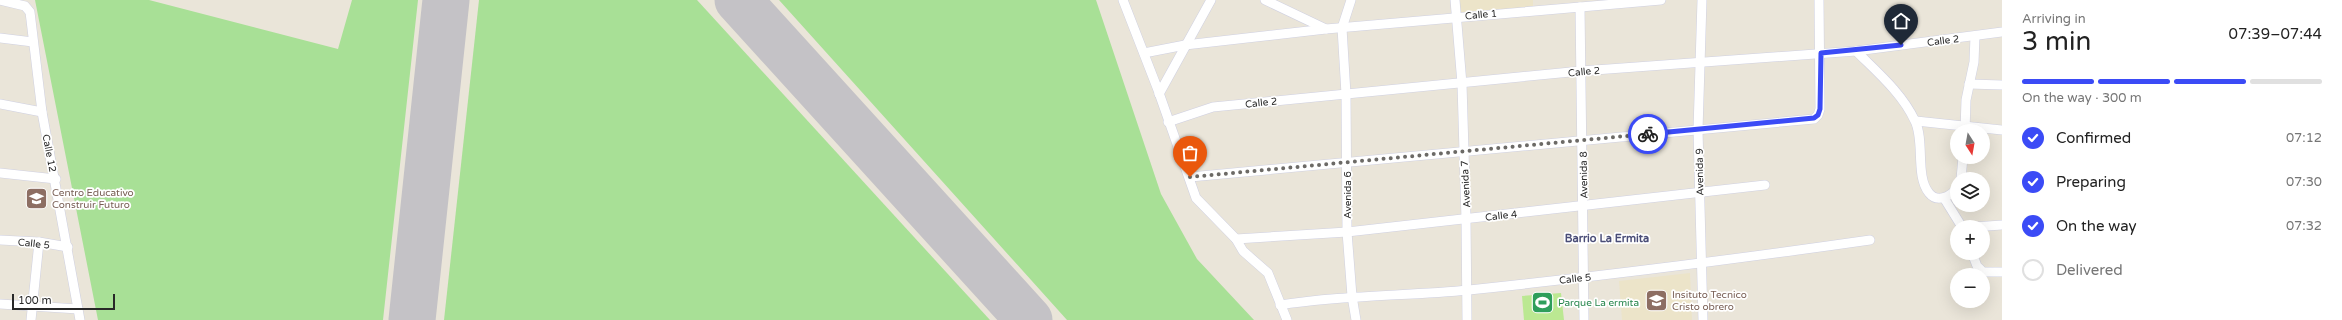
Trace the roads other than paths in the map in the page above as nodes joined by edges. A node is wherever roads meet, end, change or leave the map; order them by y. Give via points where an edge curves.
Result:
1 (0, 0) edge
2 (1123, 0) edge
3 (1211, 0) edge
4 (1265, 0) edge
5 (1351, 0) edge
6 (1455, 0) edge
7 (1539, 0) edge
8 (1649, 0) edge
9 (1662, 0) edge
10 (1702, 0) edge
11 (1819, 0) edge
12 (1580, 6) junction
13 (1540, 10) junction
14 (1456, 16) junction
15 (1304, 19) junction
16 (1342, 28) junction
17 (1326, 29) junction
18 (1301, 32) junction
19 (2002, 32) edge
20 (1975, 36) junction
21 (0, 38) edge
22 (33, 42) junction
23 (1185, 45) junction
24 (1856, 50) junction
25 (1144, 53) junction
26 (1821, 53) junction
27 (1701, 63) junction
28 (1581, 71) junction
29 (1462, 84) junction
30 (1969, 84) junction
31 (2002, 85) edge
32 (1159, 94) junction
33 (1346, 94) junction
34 (0, 104) edge
35 (42, 112) junction
36 (1916, 121) junction
37 (1168, 122) junction
38 (1965, 124) edge
39 (1950, 126) edge
40 (1990, 129) edge
41 (1698, 130) junction
42 (2002, 130) edge
43 (1582, 139) junction
44 (1463, 151) junction
45 (1346, 161) junction
46 (0, 173) edge
47 (1190, 177) junction
48 (56, 179) junction
49 (1765, 186) dead end
50 (1698, 193) junction
51 (1950, 195) edge
52 (1944, 198) junction
53 (1584, 206) junction
54 (1466, 219) junction
55 (1958, 220) edge
56 (2002, 225) edge
57 (1990, 226) edge
58 (1347, 232) junction
59 (1236, 239) junction
60 (0, 240) edge
61 (1870, 240) dead end
62 (39, 242) junction
63 (68, 247) junction
64 (1975, 260) edge
65 (1702, 264) junction
66 (2002, 272) edge
67 (1585, 277) junction
68 (1467, 290) junction
69 (1352, 296) junction
70 (0, 304) edge
71 (1280, 305) junction
72 (33, 306) junction
73 (78, 309) junction
74 (32, 320) edge
75 (80, 320) edge
76 (1287, 320) edge
77 (1356, 320) edge
78 (1467, 320) edge
79 (1584, 320) edge
80 (1703, 320) edge

1 - 22 street, Calle 12 via 28,9
2 - 25 street
3 - 23 street
4 - 15 street
5 - 16 street, Avenida 6
6 - 14 street, Avenida 7
7 - 13 street
8 - 9 street, Calle 1
8 - 12 street, Calle 1
10 - 27 street, Avenida 9
11 - 26 street
12 - 13 street, Calle 1
12 - 28 street, Avenida 8
13 - 14 street, Calle 1
14 - 16 street, Calle 1
14 - 29 street, Avenida 7
15 - 17 street
15 - 18 street
16 - 17 street, Calle 1
16 - 33 street, Avenida 6
17 - 18 street, Calle 1
18 - 23 street, Calle 1
19 - 20 street, Calle 2
20 - 24 street, Calle 2
20 - 30 street via 1974,62
21 - 22 street
22 - 35 street, Calle 12
23 - 25 street, Calle 1
23 - 32 street
24 - 26 street, Calle 2
24 - 36 street via 1895,90
25 - 32 street
26 - 27 street, Calle 2
26 - 41 street via 1818,115 1814,118
27 - 28 street, Calle 2
27 - 41 street, Avenida 9
28 - 29 street, Calle 2
28 - 43 street, Avenida 8
29 - 33 street, Calle 2
29 - 44 street, Avenida 7
30 - 31 street
30 - 38 street
32 - 37 street
33 - 37 street, Calle 2 via 1213,107
33 - 45 street, Avenida 6
34 - 35 street
35 - 48 street, Calle 12
36 - 39 street
36 - 52 street via 1924,185 1935,198
37 - 47 street
40 - 42 street
41 - 43 street
41 - 50 street, Avenida 9
43 - 44 street
43 - 53 street, Avenida 8
44 - 45 street
44 - 54 street, Avenida 7
45 - 47 street
45 - 58 street, Avenida 6
46 - 48 street
47 - 59 street via 1196,198
48 - 63 street, Calle 12
49 - 50 street, Calle 4
50 - 53 street, Calle 4
50 - 65 street, Avenida 9
51 - 52 street
52 - 55 street
53 - 54 street, Calle 4
53 - 67 street, Avenida 8
54 - 58 street, Calle 4
54 - 68 street, Avenida 7
56 - 57 street
58 - 59 street, Calle 4
58 - 69 street, Avenida 6
59 - 71 street via 1243,251 1268,273
60 - 62 street, Calle 5
61 - 65 street, Calle 5
62 - 63 street, Calle 5
62 - 72 street
63 - 73 street, Calle 12
64 - 66 street via 1983,272
65 - 67 street, Calle 5
65 - 80 street, Avenida 9
67 - 68 street, Calle 5
67 - 79 street, Avenida 8
68 - 69 street, Calle 5
68 - 78 street, Avenida 7
69 - 71 street, Calle 5
69 - 77 street, Avenida 6
70 - 72 street
71 - 76 street
72 - 73 street
72 - 74 street
73 - 75 street, Calle 12

